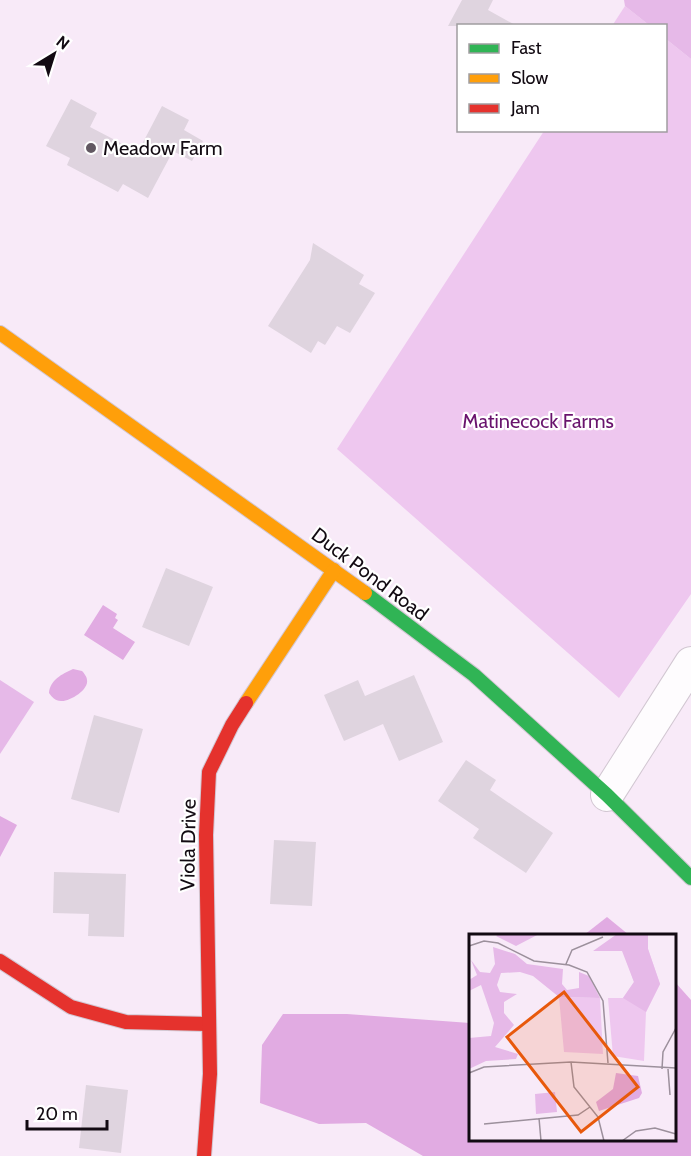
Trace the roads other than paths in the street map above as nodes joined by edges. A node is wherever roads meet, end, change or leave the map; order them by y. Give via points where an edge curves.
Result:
1 (0, 333) edge
2 (334, 570) junction
3 (691, 663) edge
4 (607, 795) junction
5 (691, 878) edge
6 (0, 961) edge
7 (208, 1024) junction
8 (204, 1156) edge

1 - 2 street, Duck Pond Road
2 - 4 street, Duck Pond Road via 474,675
2 - 7 street, Viola Drive via 232,725 209,772
3 - 4 street
4 - 5 street, Duck Pond Road
6 - 7 street via 71,1007 126,1022
7 - 8 street, Viola Drive via 210,1074

